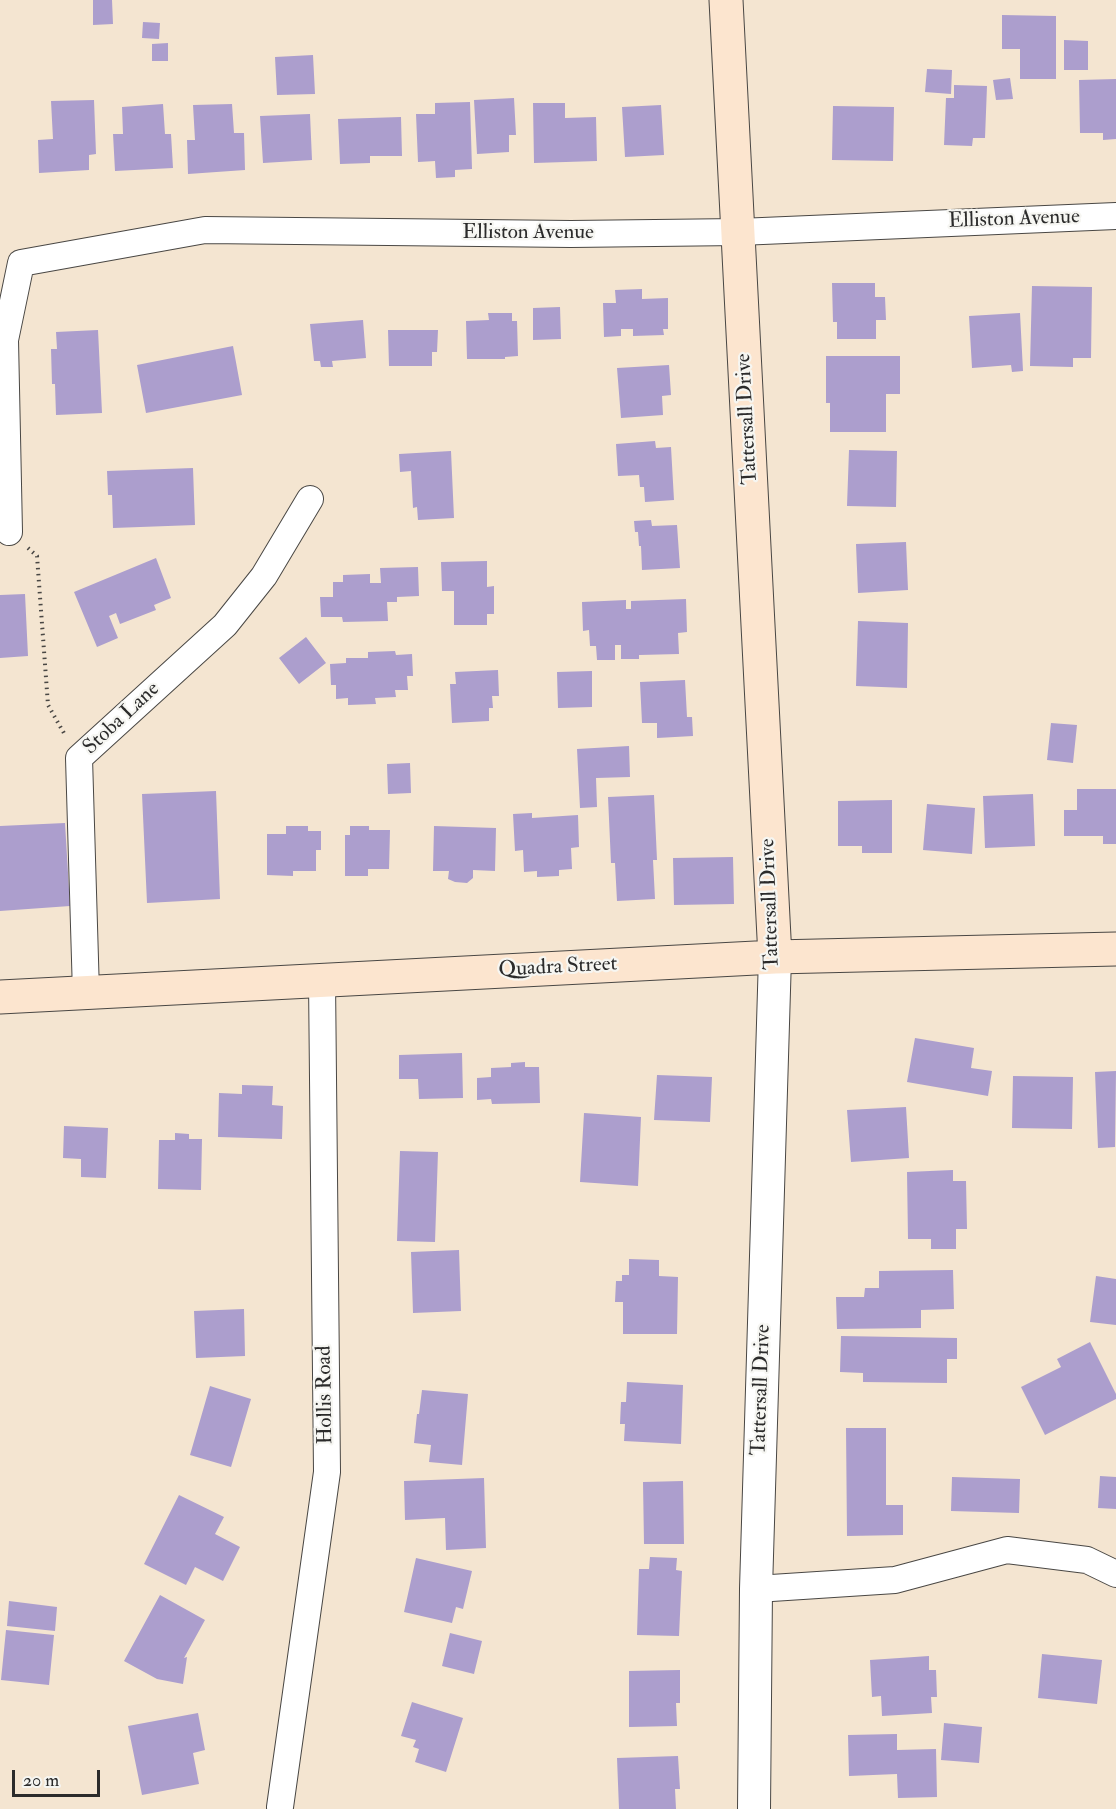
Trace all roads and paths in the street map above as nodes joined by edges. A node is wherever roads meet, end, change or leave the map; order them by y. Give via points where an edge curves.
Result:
1 (726, 0) edge
2 (1116, 216) edge
3 (739, 231) junction
4 (310, 499) dead end
5 (9, 532) joint
6 (79, 758) junction
7 (1116, 949) edge
8 (775, 957) junction
9 (322, 980) junction
10 (86, 993) junction
11 (0, 997) edge
12 (1116, 1574) edge
13 (756, 1589) junction
14 (280, 1807) dead end
15 (754, 1809) edge

1 - 3 main road, Tattersall Drive
2 - 3 street, Elliston Avenue
3 - 5 street, Elliston Avenue via 571,234 205,230 21,263 5,340
3 - 8 main road, Tattersall Drive
4 - 6 street, Stoba Lane via 264,576 225,625
5 - 6 path via 38,556 48,705
6 - 10 street, Stoba Lane
7 - 8 main road, Quadra Street
8 - 9 main road, Quadra Street
8 - 13 street, Tattersall Drive
9 - 10 main road, Quadra Street
9 - 14 street, Hollis Road via 327,1472
10 - 11 main road, Quadra Street
12 - 13 street via 1087,1560 1006,1550 895,1580
13 - 15 street, Tattersall Drive

